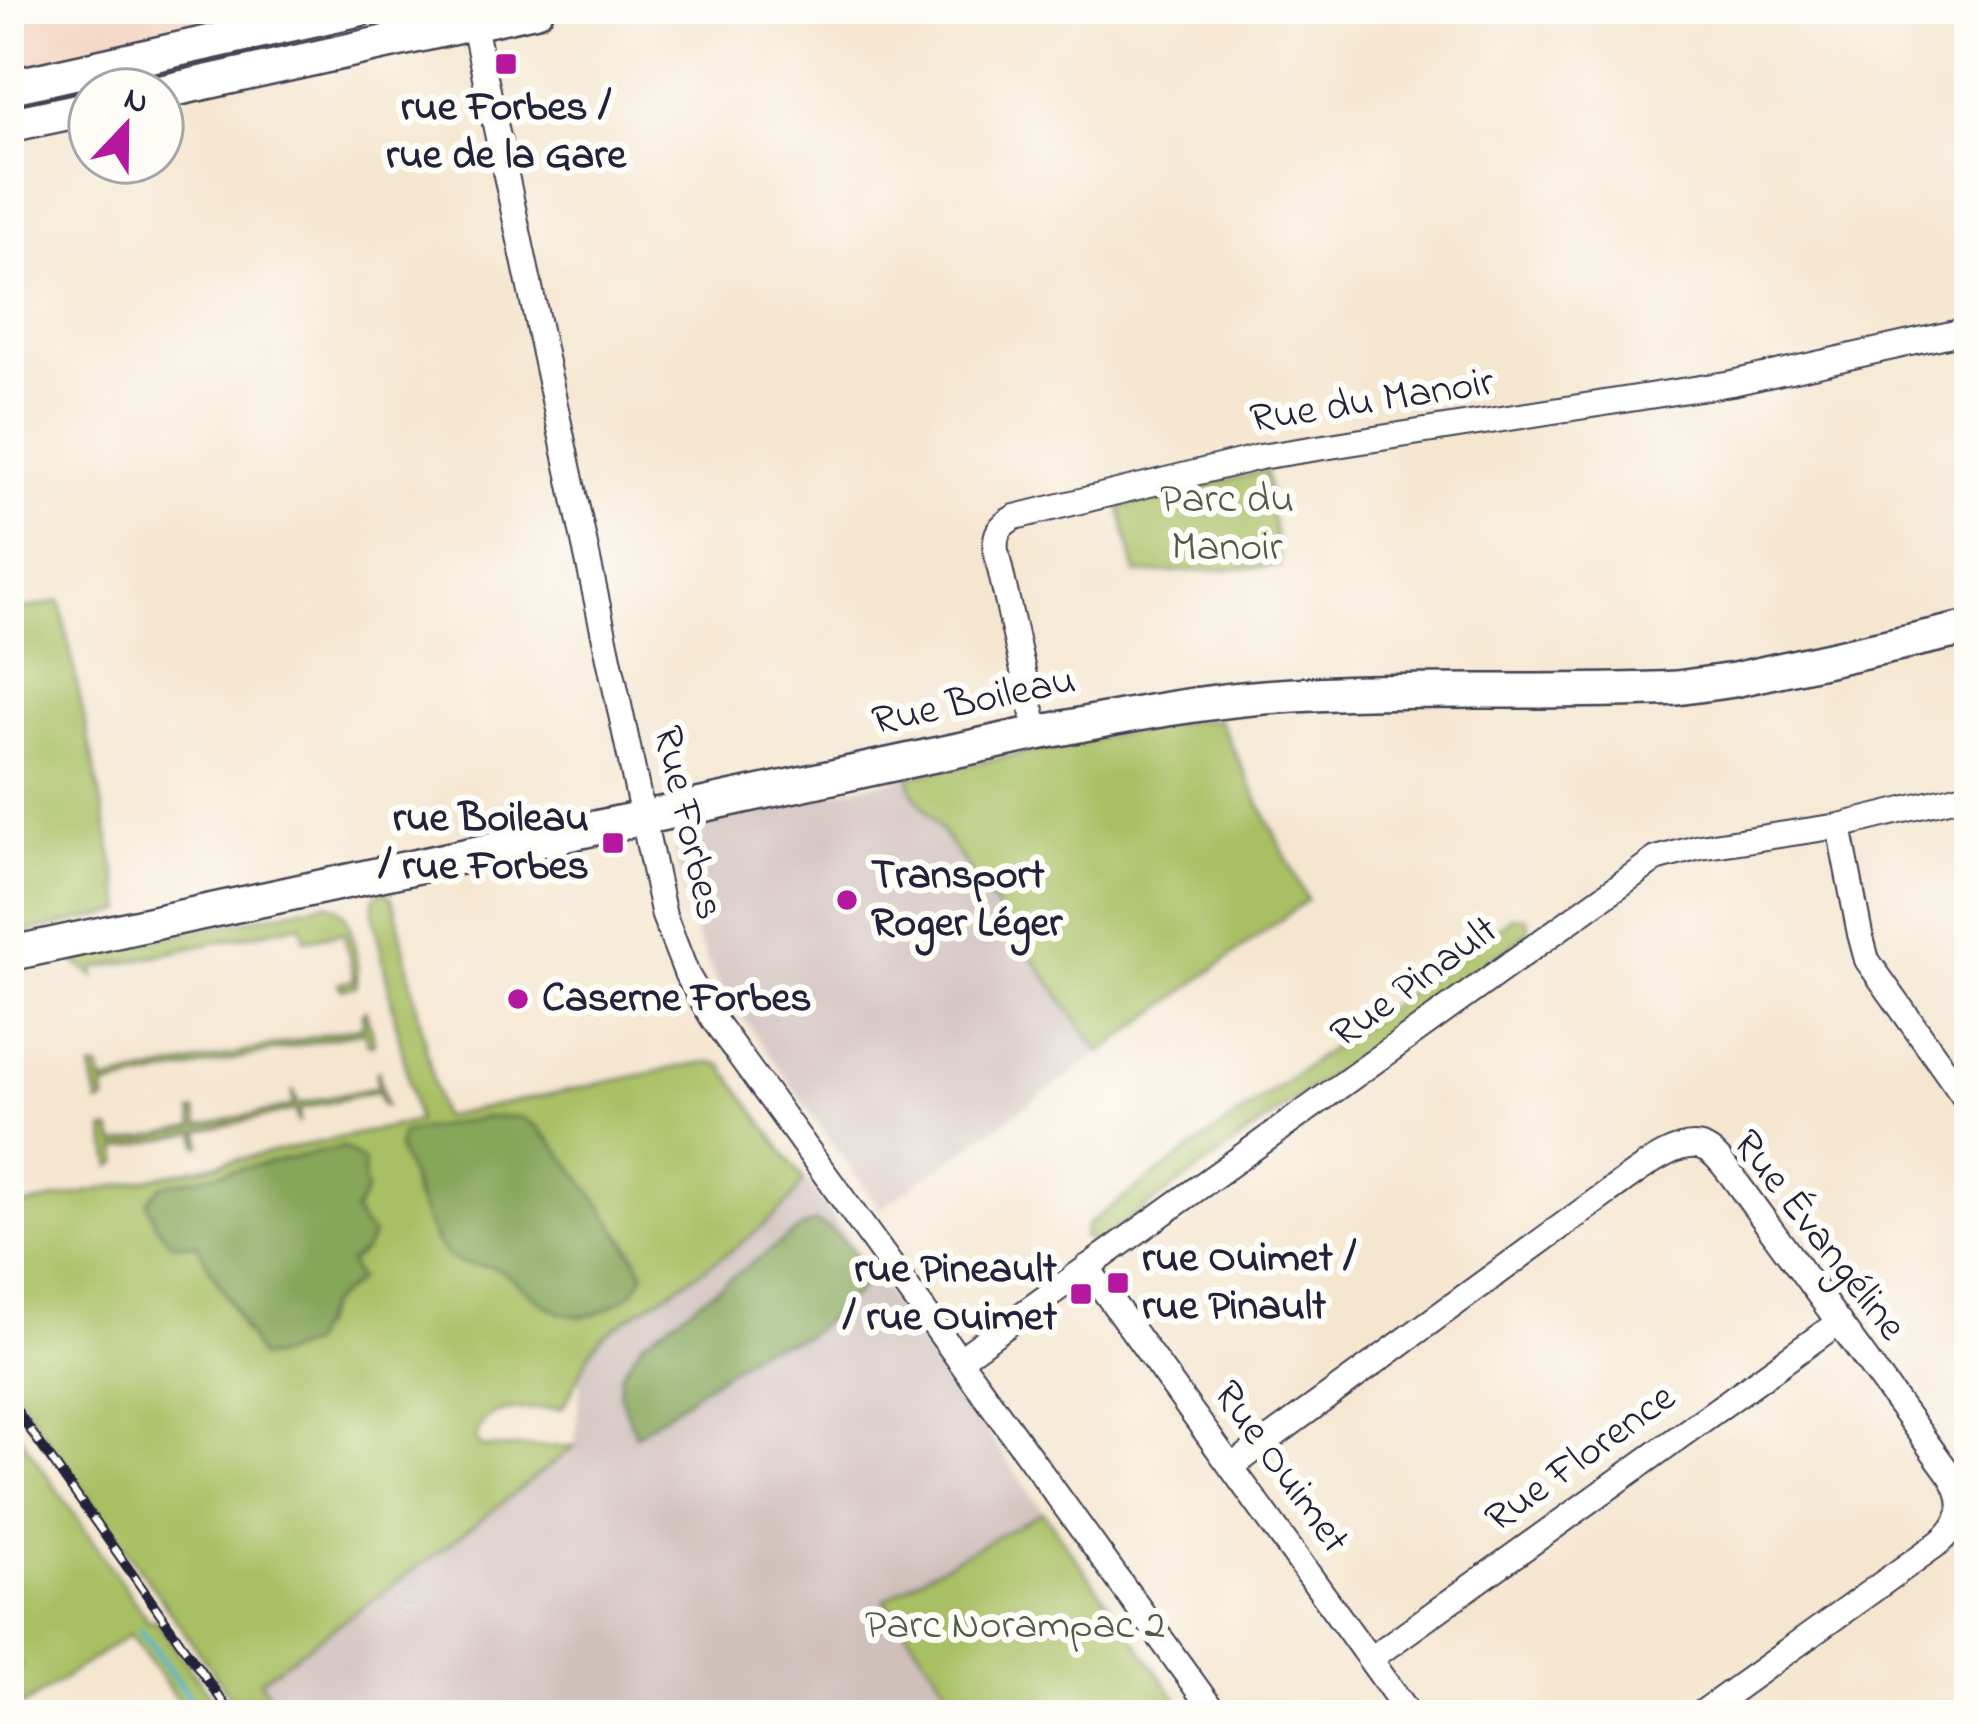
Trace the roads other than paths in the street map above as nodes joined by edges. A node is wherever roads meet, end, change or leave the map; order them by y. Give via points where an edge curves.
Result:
1 (360, 9) edge
2 (537, 9) edge
3 (472, 16) edge
4 (186, 86) edge
5 (9, 87) edge
6 (66, 113) edge
7 (9, 125) edge
8 (1969, 330) edge
9 (1969, 628) edge
10 (1037, 733) junction
11 (1969, 794) edge
12 (644, 818) junction
13 (1839, 826) junction
14 (9, 955) edge
15 (1969, 1104) edge
16 (1087, 1267) junction
17 (1839, 1322) junction
18 (960, 1359) junction
19 (1231, 1467) junction
20 (1370, 1659) junction
21 (1216, 1715) edge
22 (1410, 1715) edge
23 (1699, 1715) edge

1 - 5 street
2 - 3 street
3 - 4 street
3 - 12 street, Rue Forbes
6 - 7 street
8 - 10 street, Rue du Manoir via 1690,390 1261,457 1015,517 996,534 996,551
9 - 10 street, Rue Boileau via 1677,688 1268,696
10 - 12 street, Rue Boileau
11 - 13 street, Rue Pinault
12 - 14 street, Rue Boileau
12 - 18 street, Rue Forbes via 664,916 695,990
13 - 15 street via 1867,960
13 - 16 street, Rue Pinault via 1655,859
16 - 18 street, Rue Pinault
16 - 19 street, Rue Ouimet
17 - 19 street, Rue Évangéline via 1724,1164 1689,1144 1607,1193
17 - 20 street, Rue Florence
17 - 23 street, Rue Évangéline via 1951,1476 1962,1511 1940,1542
18 - 21 street, Rue Forbes
19 - 20 street, Rue Ouimet
20 - 22 street, Rue Ouimet

